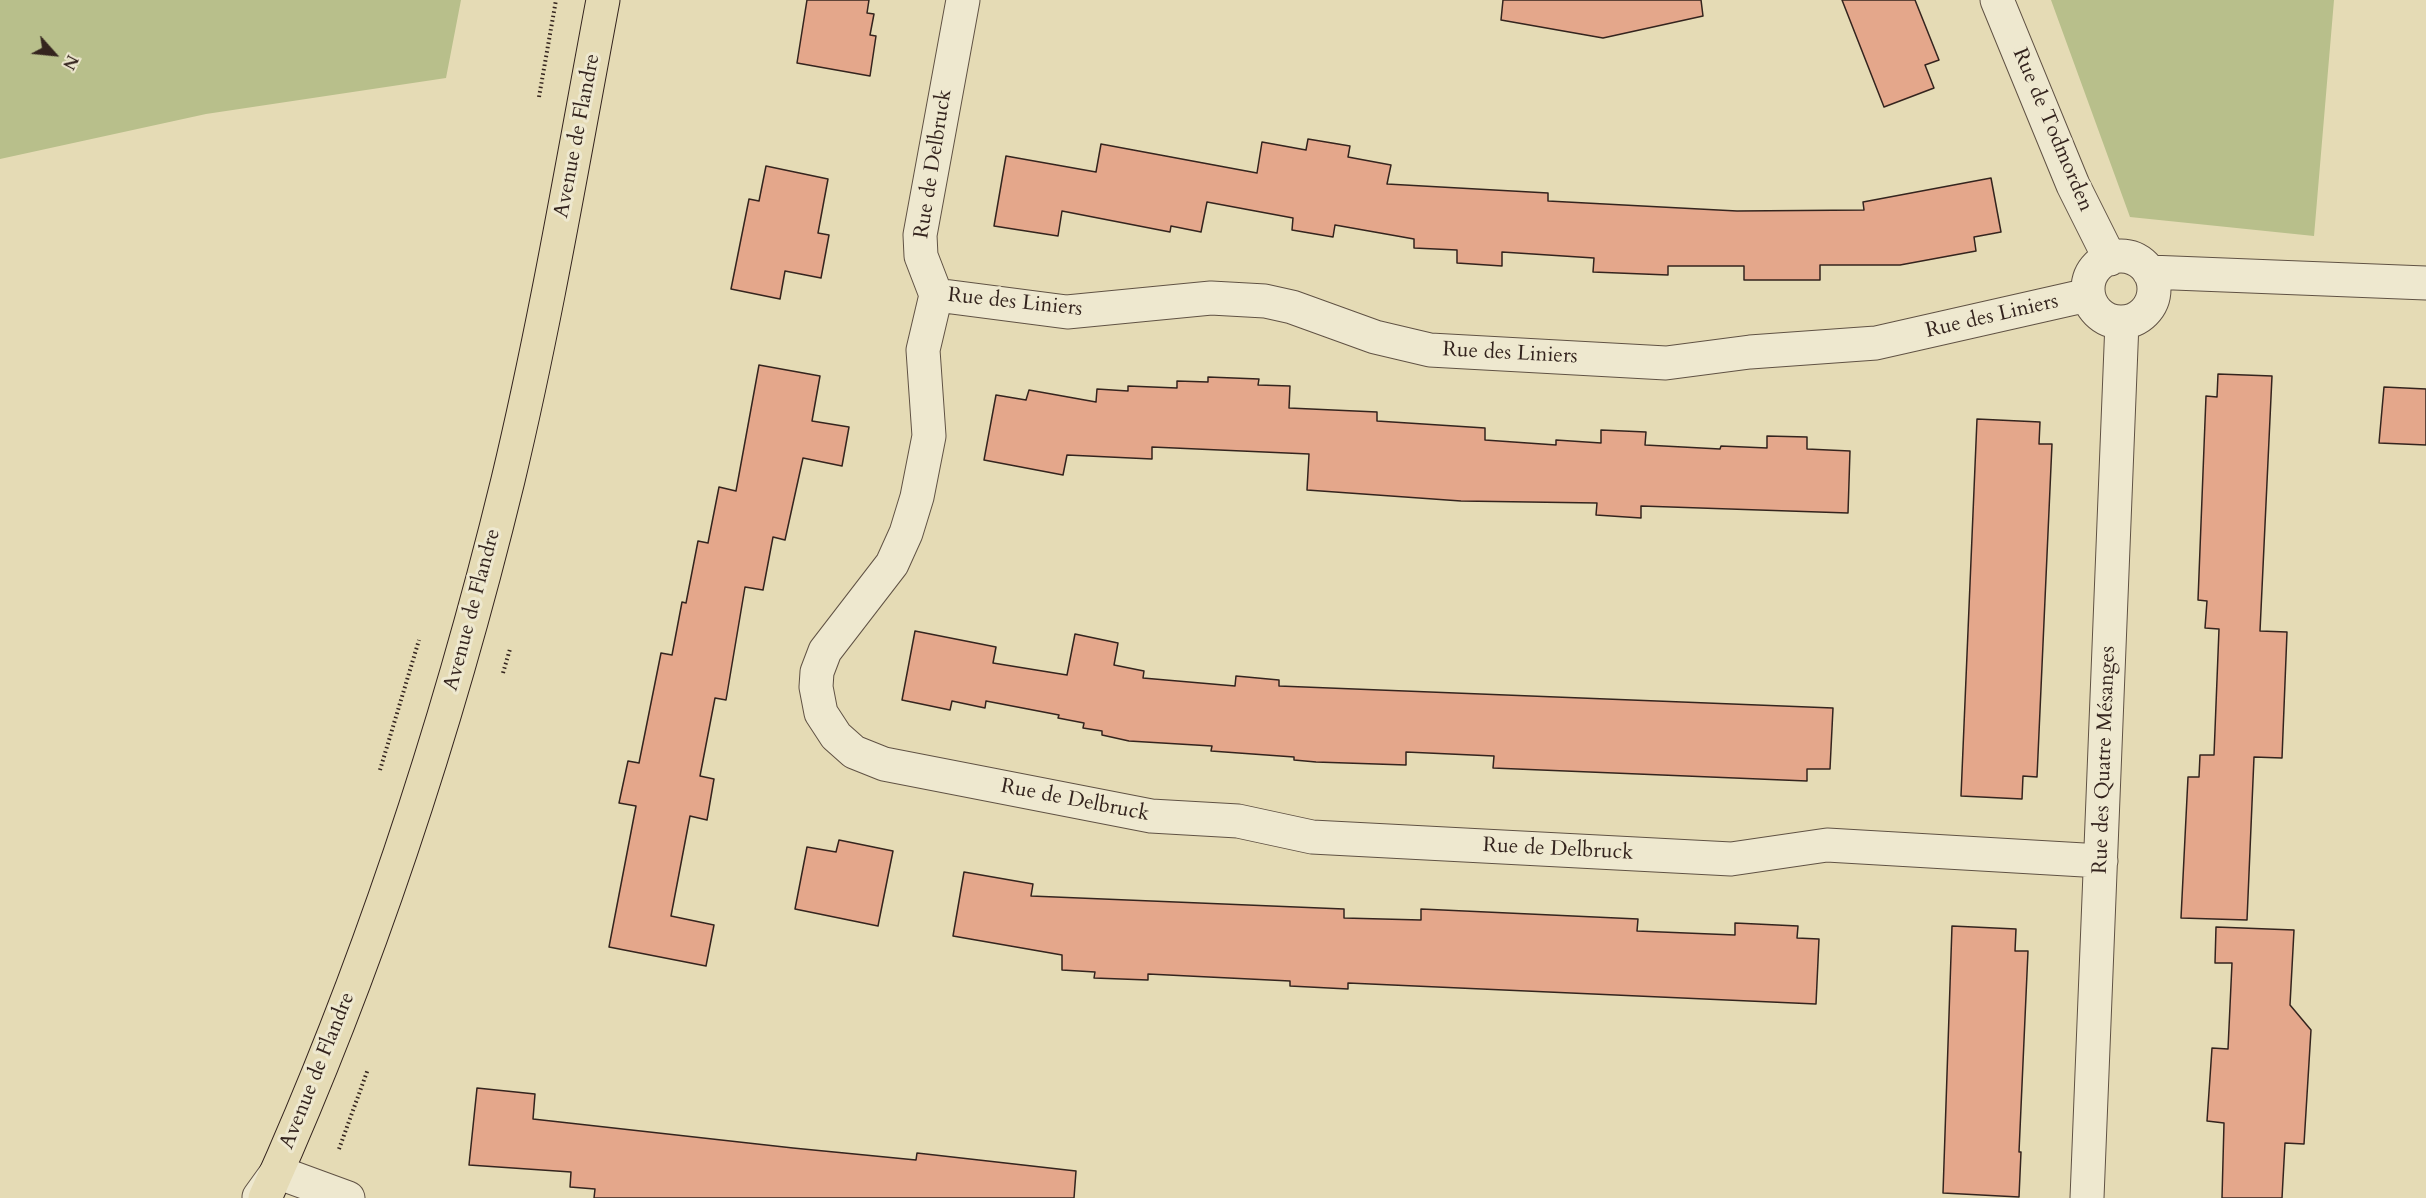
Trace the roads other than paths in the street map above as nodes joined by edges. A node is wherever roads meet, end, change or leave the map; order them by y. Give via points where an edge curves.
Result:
1 (603, 0) edge
2 (963, 0) edge
3 (1997, 0) edge
4 (2110, 259) junction
5 (2149, 272) junction
6 (2426, 283) edge
7 (936, 295) junction
8 (2088, 295) junction
9 (2122, 322) junction
10 (2101, 861) junction
11 (267, 1190) edge
12 (348, 1198) edge
13 (2087, 1198) edge

1 - 11 main road, Avenue de Flandre via 541,330 474,612 395,868 330,1046
2 - 7 street, Rue de Delbruck via 920,235 921,256
3 - 4 street, Rue de Todmorden via 2073,185
4 - 5 street via 2131,258
4 - 8 street via 2092,273
5 - 6 street
5 - 9 street via 2154,288 2150,304 2139,318
7 - 8 street, Rue des Liniers via 1067,312 1211,298 1265,301 1375,337 1430,350 1666,363 1876,343
7 - 10 street, Rue de Delbruck via 923,351 929,436 913,513 892,564 831,642 817,672 817,700 827,725 844,744 868,758 1151,816 1238,821 1312,837 1731,859 1827,845
8 - 9 street via 2100,316
9 - 10 street, Rue des Quatre Mésanges
10 - 13 street, Rue des Quatre Mésanges
11 - 12 street

